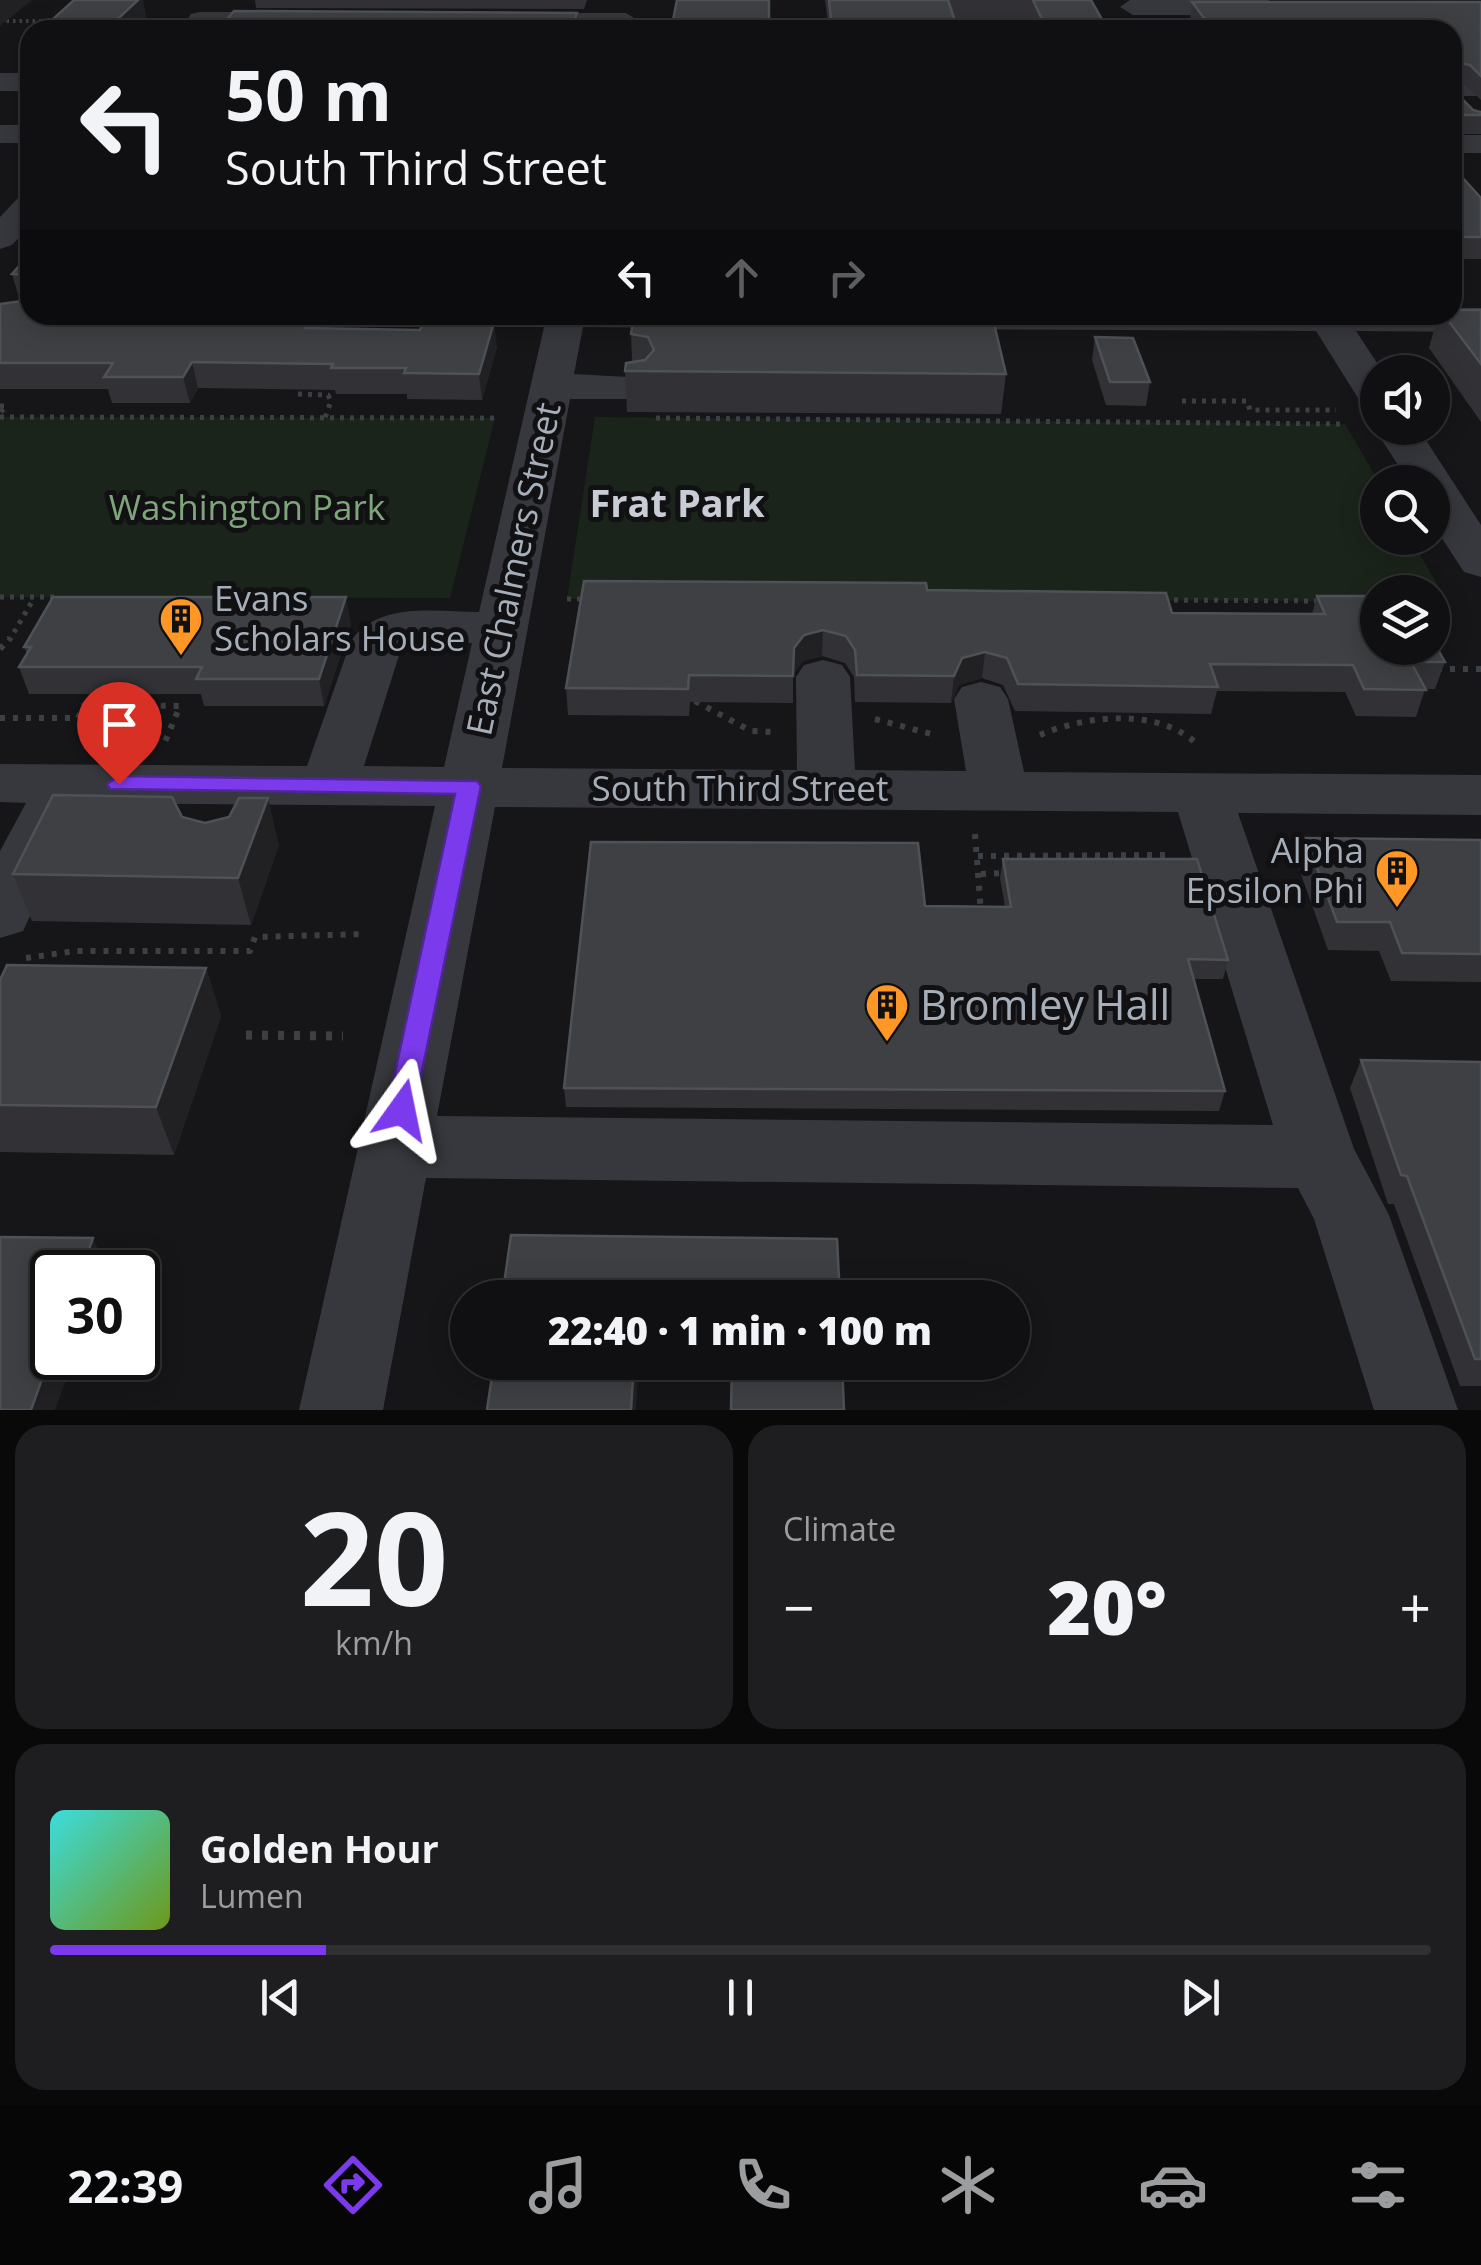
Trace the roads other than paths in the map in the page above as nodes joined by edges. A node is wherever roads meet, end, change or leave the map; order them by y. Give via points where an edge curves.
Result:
1 (1131, 3) edge
2 (1298, 7) edge
3 (194, 17) edge
4 (627, 17) edge
5 (326, 20) edge
6 (481, 20) edge
7 (1462, 101) edge
8 (1481, 121) edge
9 (564, 325) edge
10 (1332, 325) edge
11 (1360, 369) edge
12 (552, 386) junction
13 (634, 402) edge
14 (1450, 513) edge
15 (1481, 562) edge
16 (502, 627) junction
17 (841, 696) road end
18 (964, 719) road end
19 (1200, 769) junction
20 (0, 782) edge
21 (64, 783) junction
22 (242, 785) junction
23 (329, 785) junction
24 (468, 786) junction
25 (826, 789) junction
26 (1000, 790) junction
27 (1481, 795) edge
28 (220, 844) edge
29 (9, 937) edge
30 (394, 1146) junction
31 (1320, 1157) junction
32 (340, 1410) edge
33 (1416, 1410) edge

1 - 2 street
3 - 5 street
4 - 6 street
7 - 8 street
9 - 12 street, East Chalmers Street
10 - 11 street
12 - 13 street
12 - 16 street, East Chalmers Street
14 - 15 street
16 - 23 street via 399,628 377,641
16 - 24 street, East Chalmers Street
17 - 25 street
18 - 26 street
19 - 26 street, South Third Street
19 - 27 street, South Third Street
19 - 31 street
20 - 21 street, South Third Street
21 - 22 street, South Third Street
21 - 29 street
22 - 23 street, South Third Street
22 - 28 street
23 - 24 street, South Third Street
24 - 25 street, South Third Street
24 - 30 street, East Chalmers Street
25 - 26 street, South Third Street
30 - 31 street
30 - 32 street, East Chalmers Street
31 - 33 street via 1350,1214

